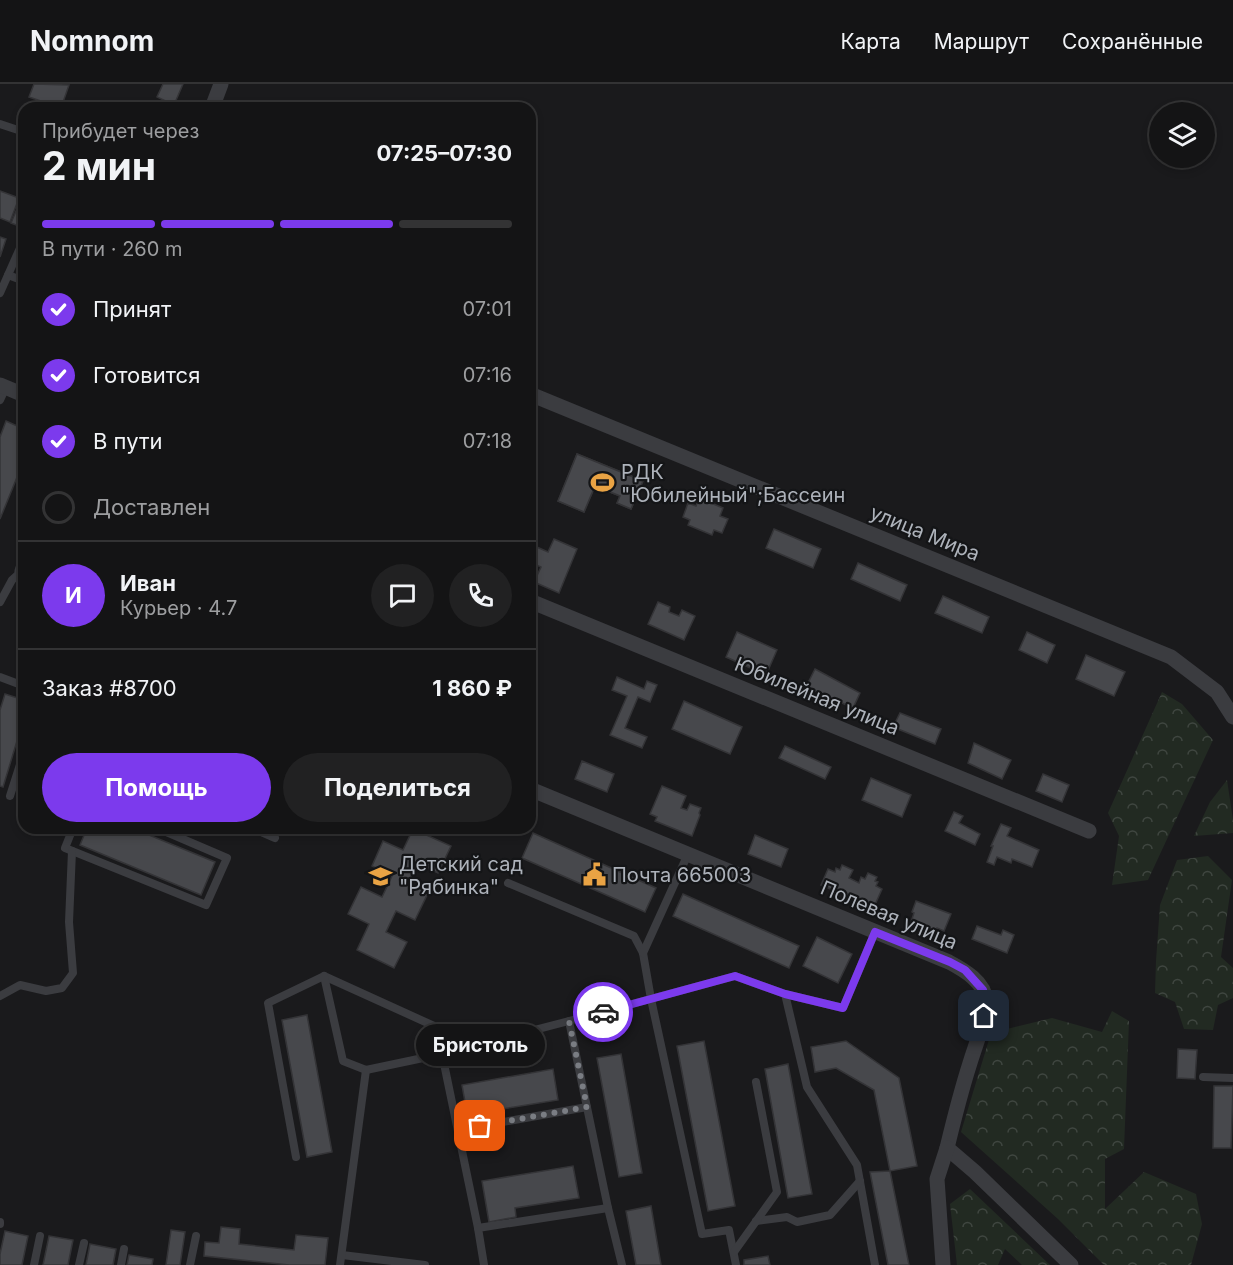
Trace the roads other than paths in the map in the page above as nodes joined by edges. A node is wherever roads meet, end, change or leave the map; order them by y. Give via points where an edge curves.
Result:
1 (221, 84) edge
2 (214, 102) edge
3 (0, 124) edge
4 (18, 130) edge
5 (18, 252) edge
6 (8, 275) junction
7 (18, 279) edge
8 (0, 293) edge
9 (2, 391) edge
10 (18, 394) edge
11 (536, 396) edge
12 (18, 575) edge
13 (0, 602) edge
14 (536, 603) edge
15 (0, 677) edge
16 (18, 684) edge
17 (1233, 717) edge
18 (18, 771) edge
19 (536, 791) edge
20 (10, 796) dead end
21 (1089, 831) dead end
22 (71, 834) edge
23 (171, 834) edge
24 (266, 834) edge
25 (275, 838) dead end
26 (72, 851) junction
27 (688, 854) junction
28 (508, 883) dead end
29 (875, 932) junction
30 (643, 954) junction
31 (324, 976) junction
32 (1, 994) edge
33 (785, 994) junction
34 (651, 999) junction
35 (569, 1021) junction
36 (476, 1045) junction
37 (442, 1054) junction
38 (366, 1070) junction
39 (1203, 1077) dead end
40 (1233, 1078) edge
41 (756, 1082) dead end
42 (587, 1107) junction
43 (458, 1130) junction
44 (947, 1148) junction
45 (296, 1157) dead end
46 (860, 1181) junction
47 (608, 1208) junction
48 (756, 1221) junction
49 (478, 1228) junction
50 (40, 1236) dead end
51 (196, 1236) dead end
52 (84, 1243) dead end
53 (124, 1249) dead end
54 (734, 1252) junction
55 (342, 1255) junction
56 (34, 1265) edge
57 (79, 1265) edge
58 (121, 1265) edge
59 (190, 1265) edge
60 (340, 1265) edge
61 (425, 1265) edge
62 (484, 1265) edge
63 (622, 1265) edge
64 (736, 1265) edge
65 (875, 1265) edge
66 (943, 1265) edge
67 (1071, 1265) edge

1 - 2 street
3 - 4 lane
5 - 6 lane
6 - 7 lane
6 - 8 lane
9 - 10 street
11 - 17 street, улица Мира via 1171,657 1217,692
12 - 13 lane
14 - 21 street, Юбилейная улица
15 - 16 lane
18 - 20 lane
19 - 27 street, Полевая улица
22 - 26 lane via 65,848
23 - 26 lane via 227,858 206,905
24 - 25 lane
26 - 32 lane via 69,922 73,973 62,987 46,991 20,985
27 - 29 street, Полевая улица
27 - 30 lane
28 - 30 lane via 634,936
29 - 33 lane via 843,1008
29 - 44 street, Полевая улица via 965,970 983,990 984,1016
30 - 34 lane
31 - 36 lane
31 - 38 lane via 343,1061
31 - 45 lane via 268,1003
33 - 34 lane via 735,976
33 - 46 lane via 807,1087 857,1165
34 - 35 lane
34 - 54 lane via 702,1234 729,1230
35 - 36 lane
35 - 42 lane
36 - 37 lane
37 - 38 lane
37 - 43 lane
38 - 55 lane
39 - 40 lane
41 - 48 lane via 777,1192
42 - 43 lane
42 - 47 lane
43 - 49 lane
44 - 66 street, Полевая улица via 937,1179
44 - 67 street
46 - 48 lane via 830,1215 797,1222 787,1217
46 - 65 lane
47 - 49 lane
47 - 63 lane
48 - 54 lane
49 - 62 lane
50 - 56 lane
51 - 59 lane
52 - 57 lane
53 - 58 lane
54 - 64 lane
55 - 60 lane
55 - 61 lane

